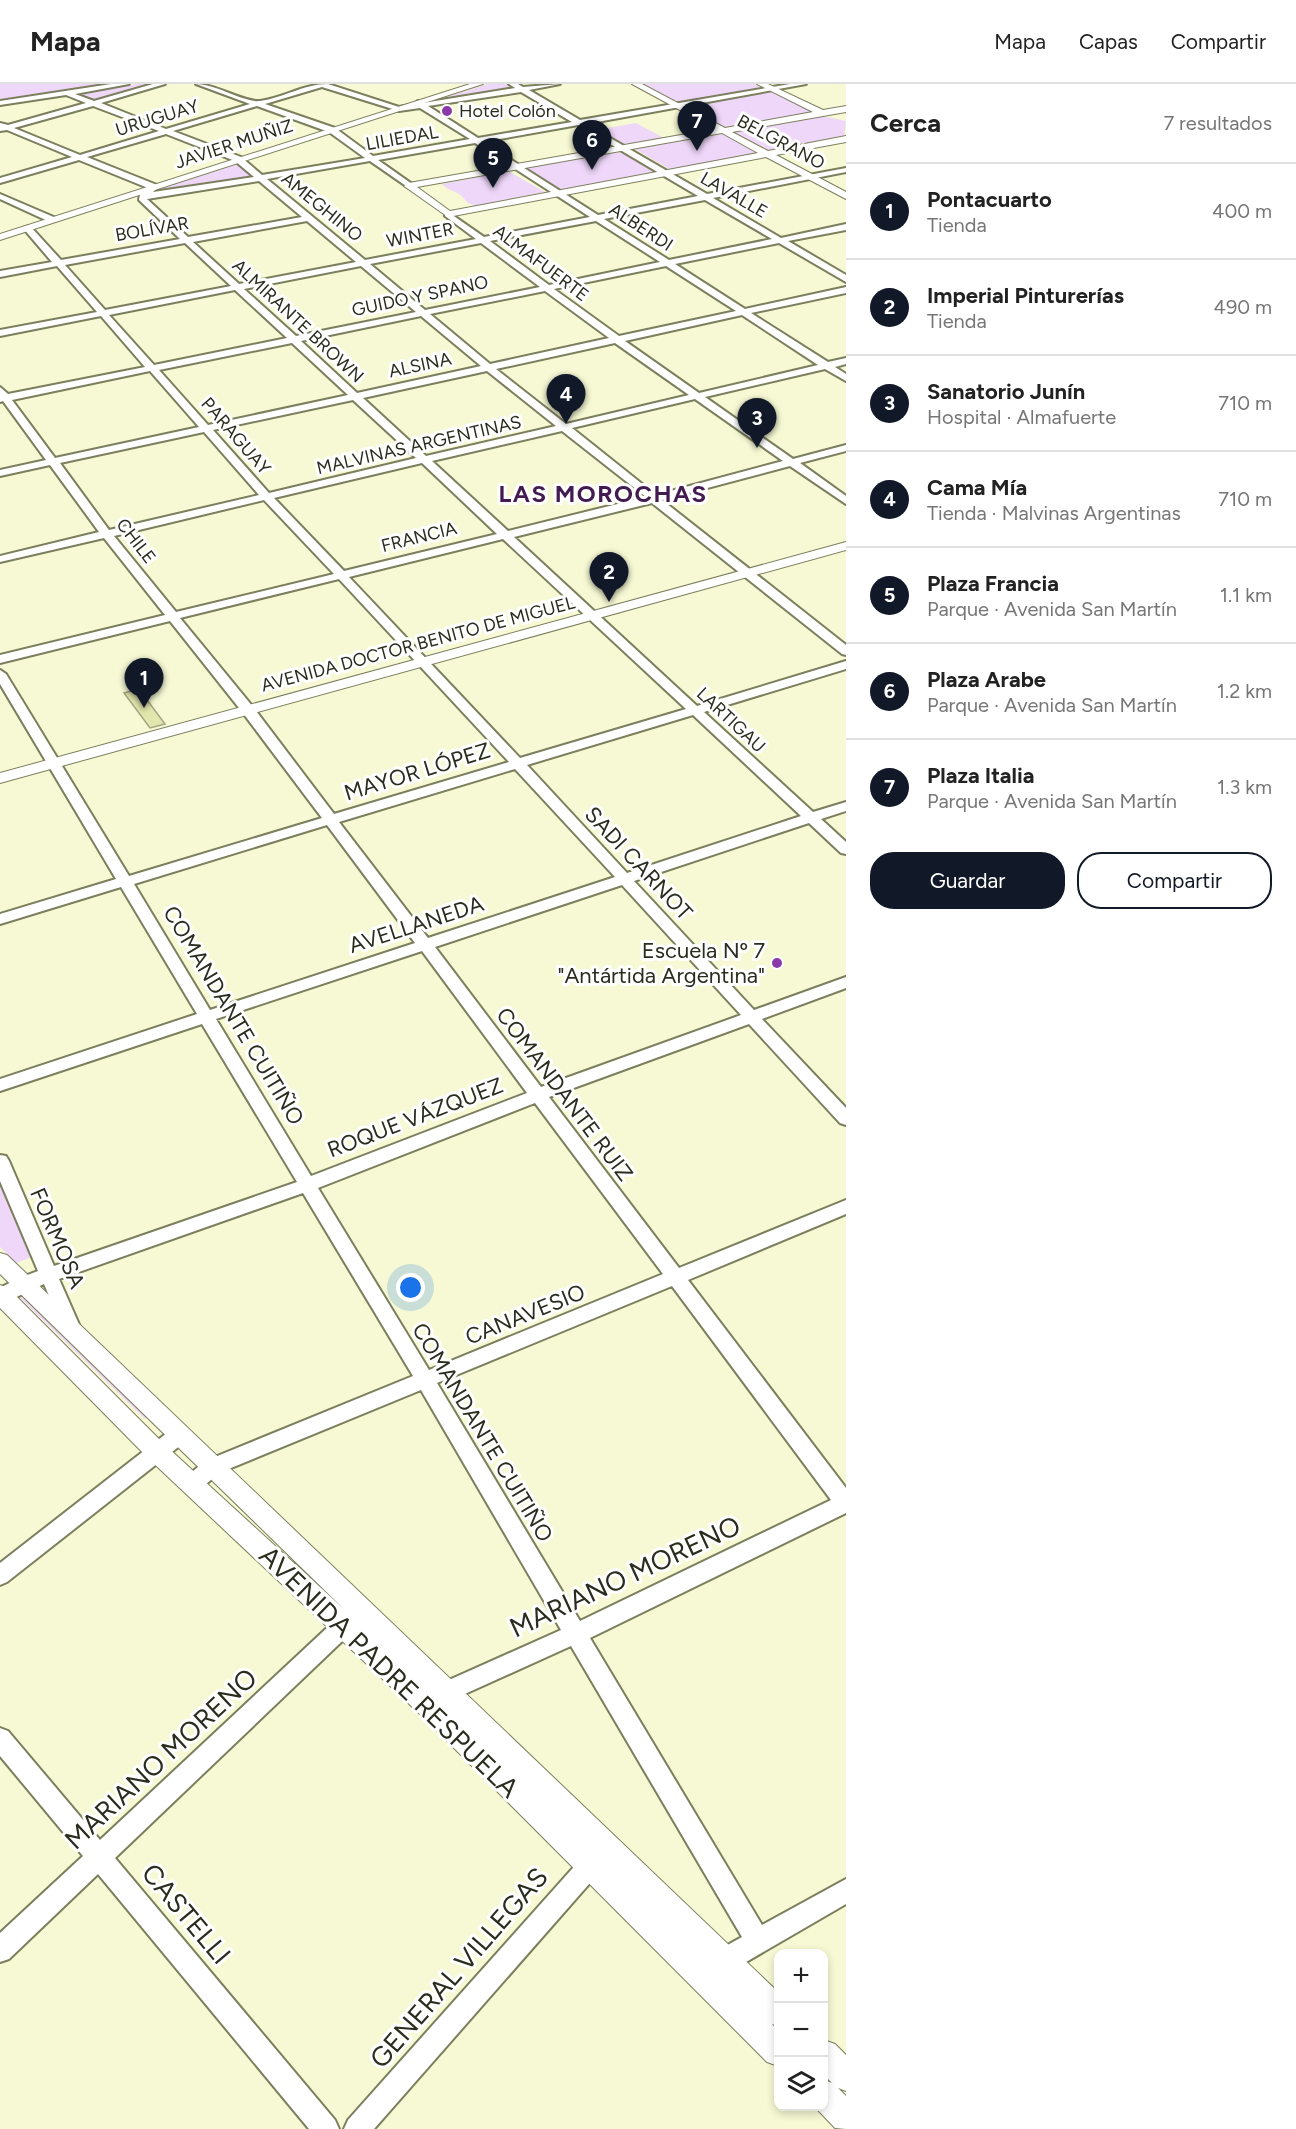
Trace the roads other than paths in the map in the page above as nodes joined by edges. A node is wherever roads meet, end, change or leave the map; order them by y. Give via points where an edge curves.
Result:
1 (125, 84) edge
2 (161, 84) edge
3 (200, 84) edge
4 (322, 84) edge
5 (479, 84) edge
6 (513, 84) edge
7 (556, 84) edge
8 (636, 84) edge
9 (761, 84) edge
10 (802, 84) edge
11 (772, 89) junction
12 (523, 90) junction
13 (67, 93) junction
14 (0, 103) edge
15 (93, 103) junction
16 (256, 104) junction
17 (421, 105) junction
18 (677, 105) junction
19 (399, 109) junction
20 (846, 109) edge
21 (821, 113) junction
22 (846, 118) edge
23 (578, 122) junction
24 (2, 128) edge
25 (332, 130) junction
26 (166, 131) junction
27 (724, 131) junction
28 (846, 139) edge
29 (475, 140) junction
30 (622, 149) junction
31 (769, 154) junction
32 (80, 157) junction
33 (238, 159) junction
34 (371, 159) junction
35 (517, 167) junction
36 (846, 170) edge
37 (665, 174) junction
38 (810, 177) junction
39 (261, 178) junction
40 (0, 181) edge
41 (409, 186) junction
42 (154, 187) junction
43 (558, 194) junction
44 (0, 196) edge
45 (143, 196) junction
46 (846, 196) edge
47 (705, 197) junction
48 (447, 214) junction
49 (309, 218) junction
50 (596, 218) junction
51 (53, 220) junction
52 (846, 226) edge
53 (27, 228) junction
54 (0, 237) edge
55 (187, 240) junction
56 (482, 240) junction
57 (778, 240) junction
58 (58, 263) junction
59 (364, 263) junction
60 (666, 263) junction
61 (0, 274) edge
62 (846, 279) edge
63 (237, 287) junction
64 (546, 287) junction
65 (846, 290) edge
66 (423, 312) junction
67 (743, 312) junction
68 (103, 313) junction
69 (0, 333) edge
70 (292, 339) junction
71 (616, 339) junction
72 (846, 361) edge
73 (826, 365) junction
74 (488, 367) junction
75 (153, 368) junction
76 (846, 378) edge
77 (2, 395) edge
78 (354, 396) junction
79 (696, 396) junction
80 (564, 427) junction
81 (207, 428) junction
82 (846, 448) edge
83 (53, 461) junction
84 (424, 461) junction
85 (791, 462) junction
86 (0, 473) edge
87 (268, 498) junction
88 (653, 499) junction
89 (846, 501) edge
90 (107, 535) junction
91 (504, 535) junction
92 (846, 546) edge
93 (0, 559) edge
94 (749, 573) junction
95 (342, 575) junction
96 (591, 616) junction
97 (173, 617) junction
98 (846, 651) edge
99 (0, 659) edge
100 (424, 662) junction
101 (846, 664) edge
102 (0, 674) edge
103 (248, 710) junction
104 (694, 710) junction
105 (518, 763) junction
106 (54, 764) junction
107 (0, 778) edge
108 (846, 806) edge
109 (811, 818) junction
110 (330, 819) junction
111 (846, 850) edge
112 (625, 879) junction
113 (126, 881) junction
114 (0, 919) edge
115 (425, 945) junction
116 (846, 982) edge
117 (207, 1017) junction
118 (752, 1017) junction
119 (0, 1085) edge
120 (538, 1095) junction
121 (846, 1119) edge
122 (0, 1161) edge
123 (307, 1185) junction
124 (846, 1207) edge
125 (0, 1262) edge
126 (50, 1274) junction
127 (676, 1278) junction
128 (23, 1284) junction
129 (1, 1295) edge
130 (73, 1332) junction
131 (425, 1380) junction
132 (179, 1435) junction
133 (157, 1452) junction
134 (212, 1467) junction
135 (192, 1484) junction
136 (846, 1503) edge
137 (0, 1575) edge
138 (352, 1618) junction
139 (575, 1634) junction
140 (440, 1700) junction
141 (0, 1738) edge
142 (99, 1857) junction
143 (598, 1857) junction
144 (846, 1891) edge
145 (758, 1941) junction
146 (0, 1950) edge
147 (716, 1971) junction
148 (774, 2009) edge
149 (774, 2046) edge
150 (826, 2057) edge
151 (846, 2076) edge
152 (828, 2099) edge
153 (846, 2117) edge
154 (326, 2129) edge
155 (357, 2129) edge

1 - 13 street
2 - 15 street
3 - 16 street, ALMAFUERTE
4 - 16 street, URUGUAY
4 - 19 street
5 - 17 main road, JAVIER MUÑIZ
6 - 12 street, LAVALLE
7 - 12 street
8 - 18 main road, BELGRANO
9 - 11 main road
10 - 11 street, LILIEDAL
11 - 18 street, LILIEDAL
11 - 21 main road
12 - 17 street
12 - 23 street, LAVALLE
13 - 14 street
13 - 15 street, AMEGHINO
15 - 24 street
15 - 26 street, AMEGHINO
16 - 25 street, ALMAFUERTE
16 - 26 street, URUGUAY
17 - 19 main road, JAVIER MUÑIZ
17 - 29 street, ALBERDI
18 - 23 street, LILIEDAL
18 - 27 main road, BELGRANO
19 - 25 main road, JAVIER MUÑIZ
20 - 21 main road
21 - 22 main road
21 - 27 main road
23 - 29 street, LILIEDAL
23 - 30 street, LAVALLE
24 - 32 street
25 - 33 main road, JAVIER MUÑIZ
25 - 34 street, ALMAFUERTE
26 - 32 street, URUGUAY
26 - 33 street, AMEGHINO
27 - 30 main road
27 - 31 main road, BELGRANO
28 - 31 main road
29 - 34 street, LILIEDAL
29 - 35 street, ALBERDI
30 - 35 main road
30 - 37 street, LAVALLE
31 - 37 main road
31 - 38 main road, BELGRANO
32 - 40 street, URUGUAY
32 - 42 street
33 - 39 street, AMEGHINO
33 - 42 main road, JAVIER MUÑIZ
34 - 39 street, LILIEDAL
34 - 41 street, ALMAFUERTE
35 - 41 main road
35 - 43 street, ALBERDI
36 - 38 street, WINTER
37 - 43 main road
37 - 47 street, LAVALLE
38 - 46 main road, BELGRANO
38 - 47 street, WINTER
39 - 45 street, LILIEDAL
39 - 49 street, AMEGHINO
41 - 48 main road, ALMAFUERTE
42 - 45 street
42 - 51 main road, JAVIER MUÑIZ
43 - 48 main road
43 - 50 street, ALBERDI
44 - 51 street
45 - 55 street, ALMIRANTE BROWN
47 - 50 street, WINTER
47 - 57 street, LAVALLE
48 - 56 street, ALMAFUERTE
49 - 55 street, BOLÍVAR
49 - 59 street, AMEGHINO
50 - 56 street, WINTER
50 - 60 street, ALBERDI
51 - 53 main road, JAVIER MUÑIZ
52 - 57 street, GUIDO Y SPANO
53 - 54 main road, JAVIER MUÑIZ
53 - 58 street, PARAGUAY
55 - 58 street, BOLÍVAR
55 - 63 street, ALMIRANTE BROWN
56 - 59 street, WINTER
56 - 64 street, ALMAFUERTE
57 - 60 street, GUIDO Y SPANO
57 - 62 street, LAVALLE
58 - 61 street, BOLÍVAR
58 - 68 street, PARAGUAY
59 - 63 street, WINTER
59 - 66 street, AMEGHINO
60 - 64 street, GUIDO Y SPANO
60 - 67 street, ALBERDI
63 - 68 street, WINTER
63 - 70 street, ALMIRANTE BROWN
64 - 66 street, GUIDO Y SPANO
64 - 71 street, ALMAFUERTE
65 - 67 street, ALSINA
66 - 70 street, GUIDO Y SPANO
66 - 74 street, AMEGHINO
67 - 71 street, ALSINA
67 - 73 street, ALBERDI
68 - 69 street, WINTER
68 - 75 street, PARAGUAY
70 - 75 street, GUIDO Y SPANO
70 - 78 street, ALMIRANTE BROWN
71 - 74 street, ALSINA
71 - 79 street, ALMAFUERTE
72 - 73 street, MALVINAS ARGENTINAS
73 - 76 street, ALBERDI
73 - 79 street, MALVINAS ARGENTINAS
74 - 78 street, ALSINA
74 - 80 street, AMEGHINO
75 - 77 street, GUIDO Y SPANO
75 - 81 street, PARAGUAY
77 - 83 street, CHILE
78 - 81 street, ALSINA
78 - 84 street, ALMIRANTE BROWN
79 - 80 street, MALVINAS ARGENTINAS
79 - 85 street, ALMAFUERTE
80 - 84 street, MALVINAS ARGENTINAS
80 - 88 street, AMEGHINO
81 - 83 street, ALSINA
81 - 87 street, PARAGUAY
82 - 85 street, FRANCIA
83 - 86 street, ALSINA
83 - 90 street, CHILE
84 - 87 street, MALVINAS ARGENTINAS
84 - 91 street, ALMIRANTE BROWN
85 - 88 street, FRANCIA
85 - 89 street, ALMAFUERTE
87 - 90 street, MALVINAS ARGENTINAS
87 - 95 street, PARAGUAY
88 - 91 street, FRANCIA
88 - 94 street, AMEGHINO
90 - 93 street, MALVINAS ARGENTINAS
90 - 97 street, CHILE
91 - 95 street, FRANCIA
91 - 96 street, ALMIRANTE BROWN
92 - 94 main road, AVENIDA DOCTOR BENITO DE MIGUEL
94 - 96 main road, AVENIDA DOCTOR BENITO DE MIGUEL
94 - 98 street, AMEGHINO
95 - 97 street, FRANCIA
95 - 100 street, PARAGUAY
96 - 100 main road, AVENIDA DOCTOR BENITO DE MIGUEL
96 - 104 street, LARTIGAU
97 - 99 street, FRANCIA
97 - 103 street, CHILE
100 - 103 main road, AVENIDA DOCTOR BENITO DE MIGUEL
100 - 105 street, SADI CARNOT
101 - 104 street, MAYOR LÓPEZ
102 - 106 street, COMANDANTE CUITIÑO
103 - 106 main road, AVENIDA DOCTOR BENITO DE MIGUEL
103 - 110 street, COMANDANTE RUIZ
104 - 105 street, MAYOR LÓPEZ
104 - 109 street, LARTIGAU
105 - 110 street, MAYOR LÓPEZ
105 - 112 street, SADI CARNOT
106 - 107 main road, AVENIDA DOCTOR BENITO DE MIGUEL
106 - 113 street, COMANDANTE CUITIÑO
108 - 109 street, AVELLANEDA
109 - 111 street, LARTIGAU
109 - 112 street, AVELLANEDA
110 - 113 street, MAYOR LÓPEZ
110 - 115 street, COMANDANTE RUIZ
112 - 115 street, AVELLANEDA
112 - 118 street, SADI CARNOT
113 - 114 street, MAYOR LÓPEZ
113 - 117 street, COMANDANTE CUITIÑO
115 - 117 street, AVELLANEDA
115 - 120 street, COMANDANTE RUIZ
116 - 118 street, ROQUE VÁZQUEZ
117 - 119 street, AVELLANEDA
117 - 123 street, COMANDANTE CUITIÑO
118 - 120 street, ROQUE VÁZQUEZ
118 - 121 street, SADI CARNOT
120 - 123 street, ROQUE VÁZQUEZ
120 - 127 street, COMANDANTE RUIZ
122 - 126 street, FORMOSA
123 - 126 street, ROQUE VÁZQUEZ
123 - 131 street, COMANDANTE CUITIÑO
124 - 127 street, CANAVESIO
125 - 128 main road, AVENIDA PADRE RESPUELA
126 - 128 street, ROQUE VÁZQUEZ
126 - 130 street, FORMOSA
127 - 131 street, CANAVESIO
127 - 136 street, COMANDANTE RUIZ
128 - 129 street, ROQUE VÁZQUEZ
128 - 130 main road, AVENIDA PADRE RESPUELA
129 - 133 main road, AVENIDA PADRE RESPUELA
130 - 132 main road, AVENIDA PADRE RESPUELA
131 - 134 street, CANAVESIO
131 - 139 street, COMANDANTE CUITIÑO
132 - 133 street
132 - 134 main road, AVENIDA PADRE RESPUELA
133 - 135 main road, AVENIDA PADRE RESPUELA
133 - 137 street
134 - 135 street, CANAVESIO
134 - 138 main road, AVENIDA PADRE RESPUELA
135 - 138 main road, AVENIDA PADRE RESPUELA
136 - 139 street, MARIANO MORENO
138 - 140 main road, AVENIDA PADRE RESPUELA
138 - 142 street, MARIANO MORENO
139 - 140 street, MARIANO MORENO
139 - 145 street, COMANDANTE CUITIÑO
140 - 143 main road, AVENIDA PADRE RESPUELA
141 - 142 street, CASTELLI
142 - 146 street, MARIANO MORENO
142 - 154 street, CASTELLI
143 - 147 main road, AVENIDA PADRE RESPUELA
143 - 155 street, GENERAL VILLEGAS
144 - 145 street
145 - 147 street
147 - 148 main road, AVENIDA PADRE RESPUELA
147 - 149 main road, AVENIDA PADRE RESPUELA
150 - 151 main road
152 - 153 main road

